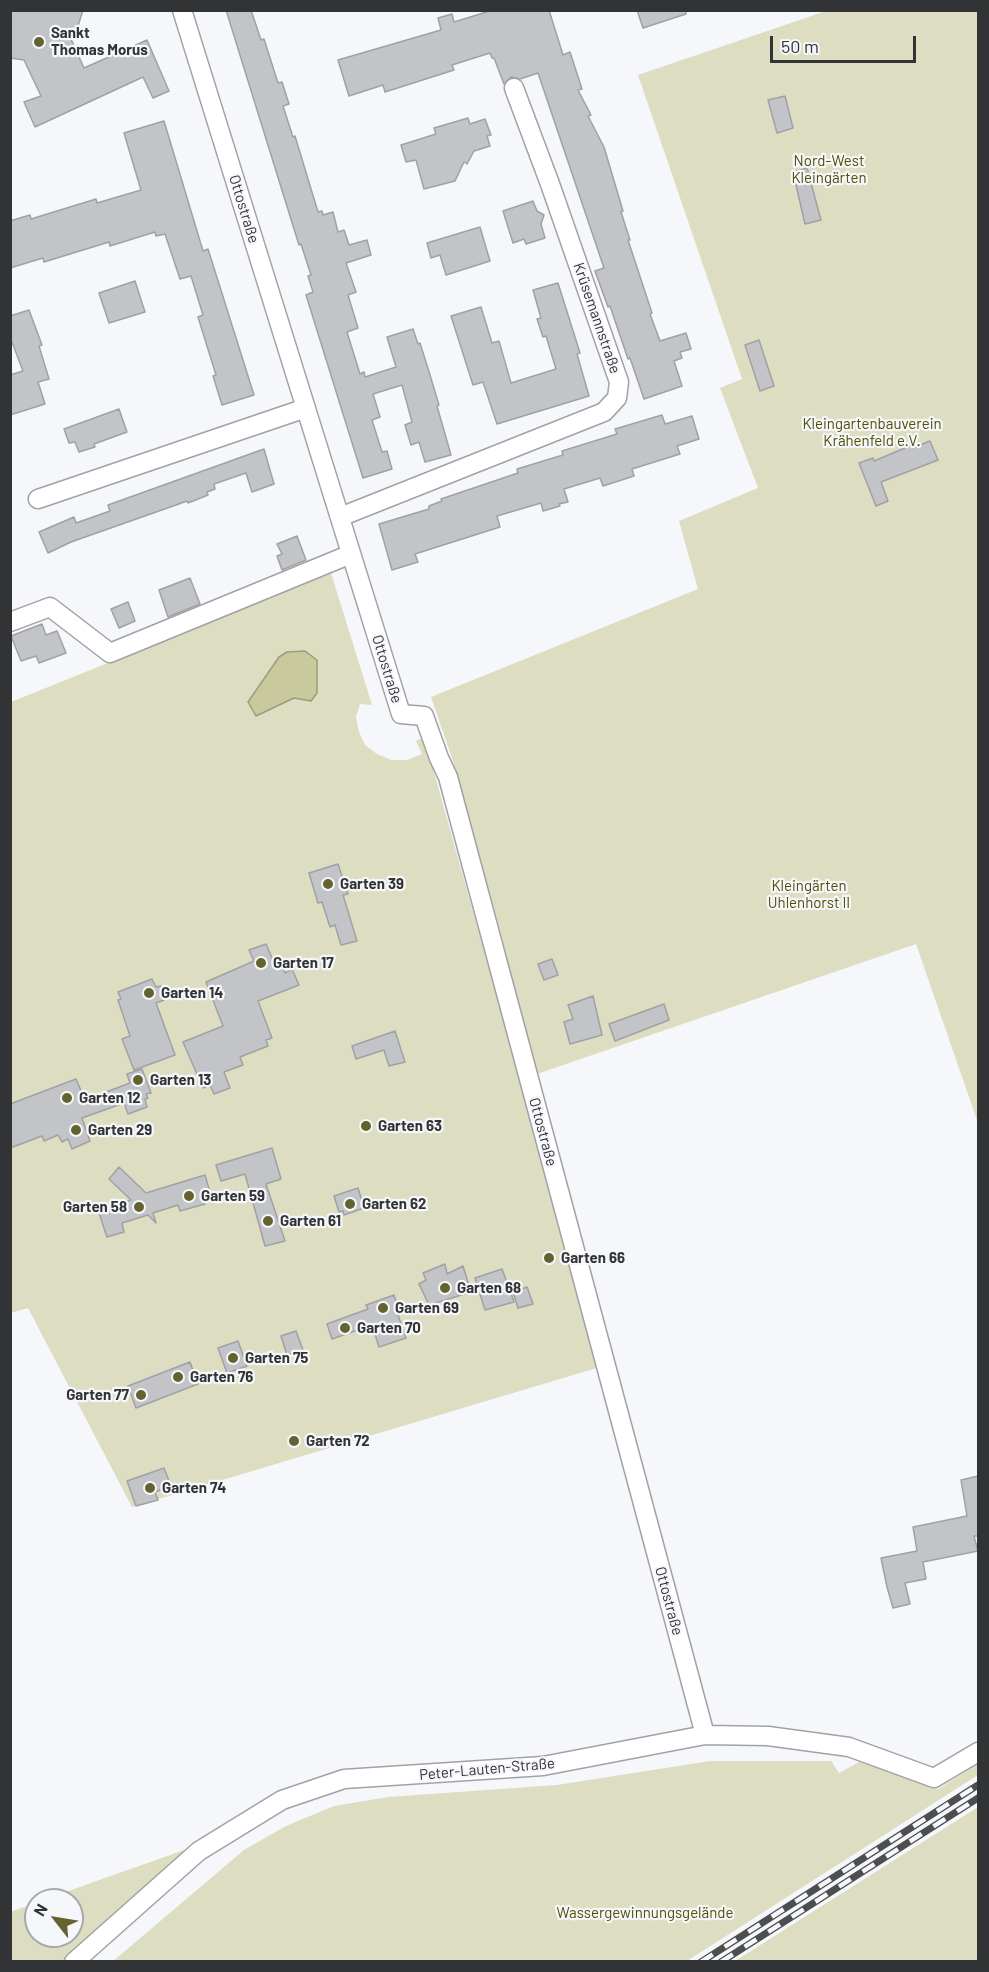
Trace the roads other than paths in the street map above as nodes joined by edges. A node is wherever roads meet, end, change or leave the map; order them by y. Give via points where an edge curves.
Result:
1 (182, 10) edge
2 (514, 88) dead end
3 (306, 408) junction
4 (38, 499) dead end
5 (340, 518) junction
6 (351, 554) junction
7 (10, 622) edge
8 (705, 1735) junction
9 (978, 1752) edge
10 (74, 1962) edge

1 - 3 street, Ottostraße
2 - 5 street, Krüsemannstraße via 619,382 617,398 604,412
3 - 4 street
3 - 5 street, Ottostraße
5 - 6 street, Ottostraße
6 - 7 street via 110,653 50,607
6 - 8 street, Ottostraße via 401,714 424,716 448,777
8 - 9 street, Peter-Lauten-Straße via 768,1736 849,1747 934,1778
8 - 10 street, Peter-Lauten-Straße via 543,1766 344,1779 282,1800 199,1851

